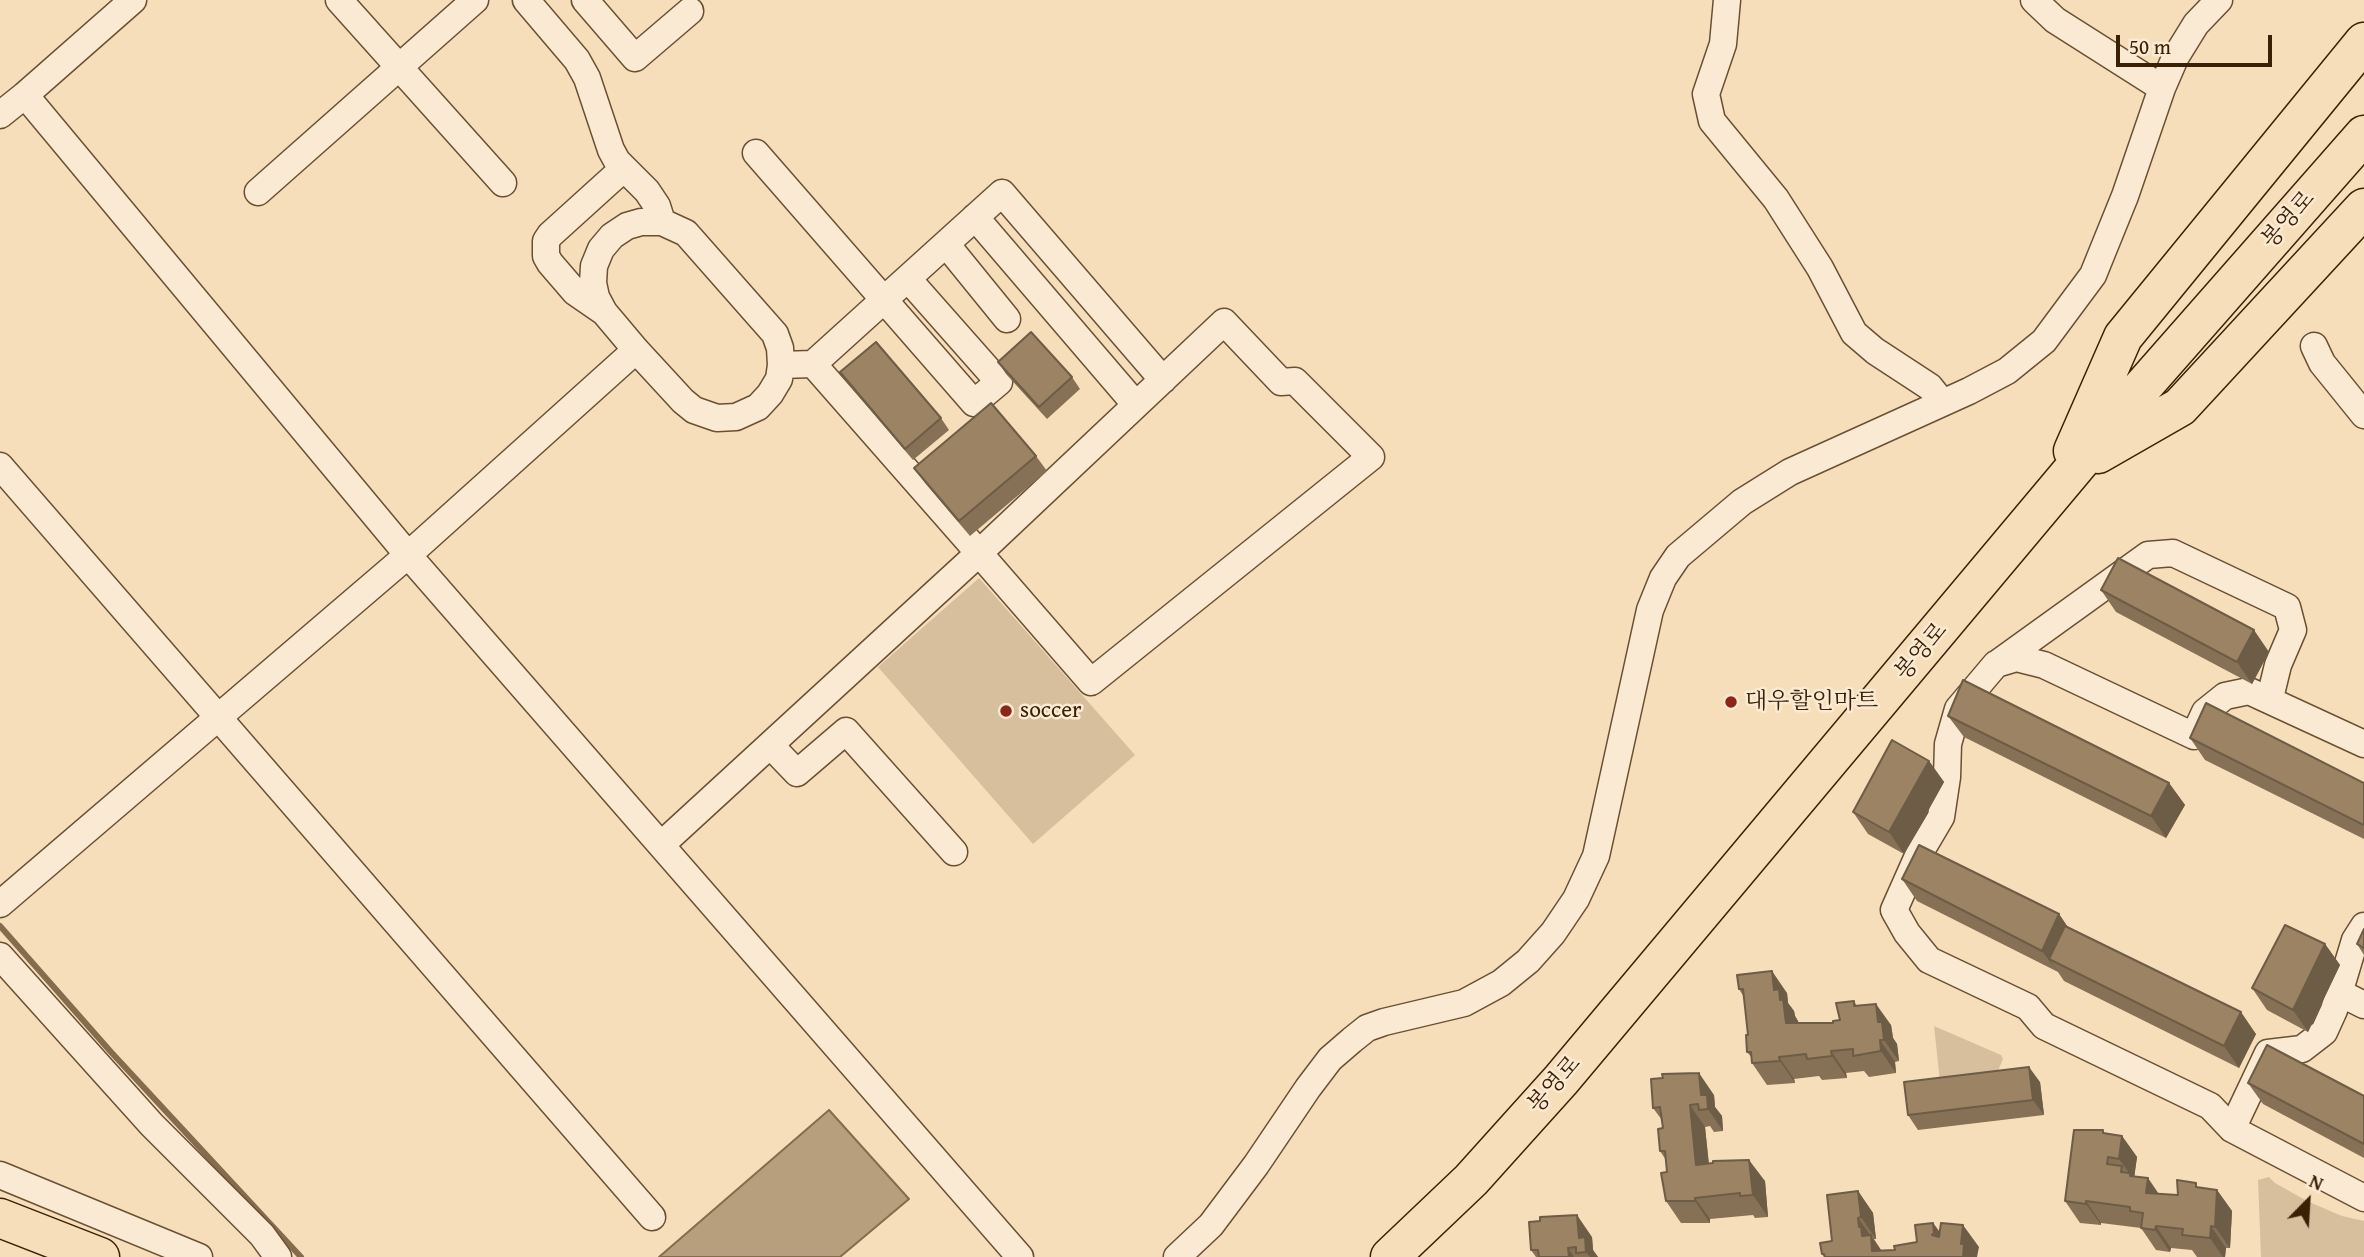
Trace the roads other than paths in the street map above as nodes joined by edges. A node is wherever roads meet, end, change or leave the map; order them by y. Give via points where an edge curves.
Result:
1 (133, 0) edge
2 (339, 0) edge
3 (475, 0) edge
4 (526, 0) edge
5 (585, 0) edge
6 (1727, 0) edge
7 (2035, 0) edge
8 (2219, 0) edge
9 (690, 11) dead end
10 (2364, 42) edge
11 (399, 67) junction
12 (2162, 88) junction
13 (25, 95) junction
14 (0, 115) edge
15 (2364, 135) edge
16 (756, 153) dead end
17 (624, 168) junction
18 (503, 183) dead end
19 (258, 192) dead end
20 (2364, 208) edge
21 (975, 217) junction
22 (662, 222) junction
23 (946, 244) junction
24 (908, 279) junction
25 (884, 300) junction
26 (604, 312) junction
27 (1007, 319) dead end
28 (2314, 346) dead end
29 (636, 350) junction
30 (813, 364) junction
31 (781, 365) junction
32 (1163, 380) junction
33 (1942, 402) junction
34 (1136, 405) junction
35 (2364, 415) edge
36 (0, 466) edge
37 (2065, 480) junction
38 (979, 553) junction
39 (408, 555) junction
40 (1996, 664) junction
41 (2270, 698) junction
42 (218, 719) junction
43 (2364, 744) edge
44 (771, 746) junction
45 (661, 845) junction
46 (954, 852) dead end
47 (0, 904) edge
48 (2364, 926) edge
49 (0, 956) edge
50 (2338, 992) junction
51 (2364, 1005) edge
52 (2232, 1129) junction
53 (0, 1175) edge
54 (2364, 1198) edge
55 (0, 1217) edge
56 (652, 1217) dead end
57 (100, 1257) edge
58 (199, 1257) edge
59 (278, 1257) edge
60 (1020, 1257) edge
61 (1177, 1257) edge
62 (1390, 1257) edge

1 - 13 street
2 - 11 street
3 - 11 street
4 - 17 street via 577,60 606,139
5 - 9 street via 635,58
6 - 33 street via 1723,44 1706,94 1712,121 1776,199 1854,333 1930,387
7 - 12 street via 2054,20
8 - 12 street via 2196,24
10 - 37 highway via 2123,337
11 - 18 street
11 - 19 street
12 - 33 street via 2093,275 2068,312 2044,341 2007,371
13 - 14 street
13 - 39 street
15 - 37 highway, 봉영로
16 - 25 street
17 - 22 street via 647,191
17 - 26 street via 546,241 550,263 575,292
20 - 37 highway via 2180,407
21 - 23 street
21 - 32 street via 1002,193
21 - 34 street
22 - 26 street via 627,226 601,249 593,283
22 - 31 street via 686,233 775,334
23 - 24 street
23 - 27 street
24 - 25 street
24 - 25 street via 999,382 974,403
25 - 30 street
26 - 29 street
28 - 35 street
29 - 31 street via 683,401 717,418 736,417 758,407 779,379
29 - 39 street
30 - 31 street
30 - 38 street
32 - 34 street
32 - 38 street via 1224,322 1281,382 1295,381 1371,457 1091,682
33 - 61 street via 1790,472 1742,502 1678,556 1650,610 1596,856 1576,899 1553,933 1501,983 1464,1003 1384,1022 1352,1040 1315,1078 1211,1224
34 - 38 street
36 - 42 street
37 - 62 highway, 봉영로 via 1561,1080 1471,1180
38 - 44 street
39 - 42 street
39 - 45 street
40 - 41 street via 2016,658 2044,665 2194,736 2205,712 2225,695 2249,691
40 - 41 street via 2147,555 2174,553 2287,607 2293,630
40 - 52 street via 1958,709 1948,744 1941,817 1894,910 1929,960 2028,1007 2044,1026 2210,1106
41 - 43 street
42 - 47 street
42 - 56 street
44 - 45 street
44 - 46 street via 797,773 846,732
45 - 60 street
48 - 50 street
49 - 59 street
50 - 51 street
50 - 52 street via 2324,1032 2302,1049 2268,1053
52 - 54 street
53 - 58 street
55 - 57 highway

